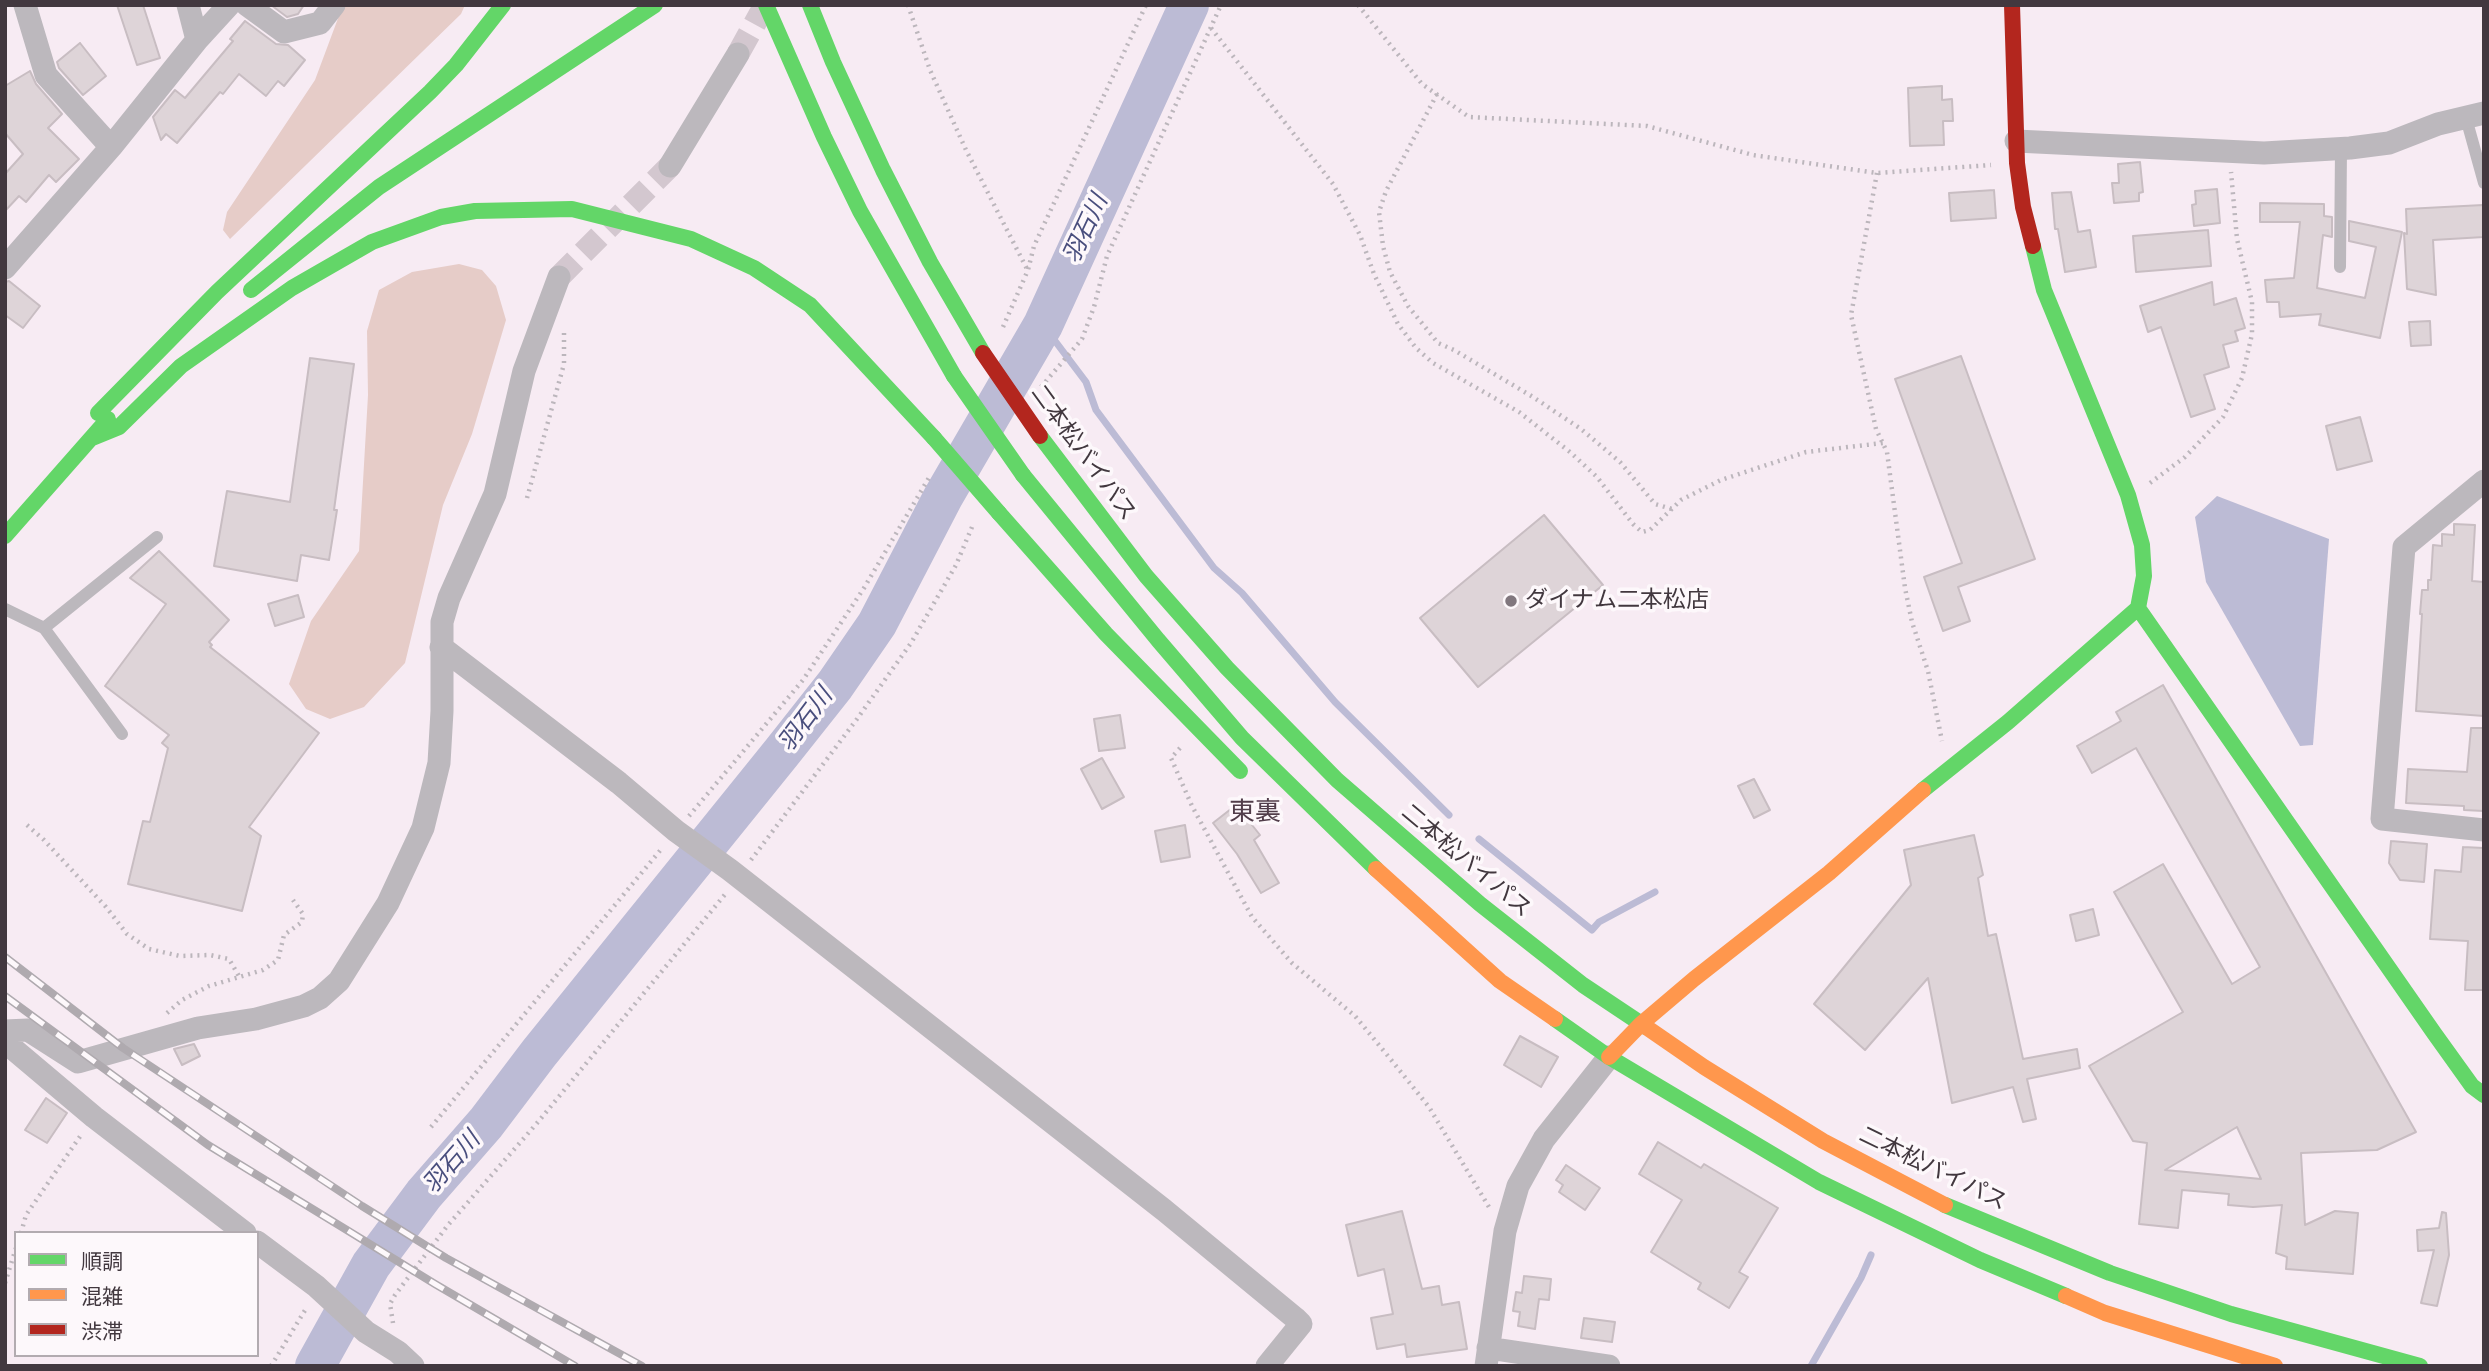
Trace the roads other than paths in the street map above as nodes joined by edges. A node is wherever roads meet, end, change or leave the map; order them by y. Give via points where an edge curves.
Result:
1 (25, 5) edge
2 (188, 5) edge
3 (229, 5) edge
4 (247, 5) edge
5 (334, 5) edge
6 (503, 5) edge
7 (655, 5) edge
8 (766, 5) edge
9 (810, 5) edge
10 (2012, 5) edge
11 (197, 40) junction
12 (738, 54) tunnel mouth
13 (2475, 115) edge
14 (415, 144) dead end
15 (111, 147) junction
16 (2341, 148) junction
17 (2016, 152) junction
18 (670, 166) tunnel mouth
19 (2484, 183) edge
20 (7, 260) edge
21 (2340, 267) dead end
22 (559, 277) tunnel mouth
23 (240, 298) dead end
24 (213, 320) dead end
25 (166, 342) junction
26 (92, 438) junction
27 (2484, 481) edge
28 (5, 535) edge
29 (157, 537) dead end
30 (2138, 608) junction
31 (5, 609) edge
32 (44, 628) junction
33 (441, 648) junction
34 (122, 734) dead end
35 (1249, 779) dead end
36 (2484, 830) edge
37 (1352, 867) dead end
38 (1500, 981) junction
39 (1641, 1024) junction
40 (5, 1031) edge
41 (5, 1042) edge
42 (1609, 1056) junction
43 (2484, 1095) edge
44 (242, 1231) edge
45 (259, 1244) edge
46 (1487, 1357) edge
47 (413, 1366) edge
48 (1266, 1366) edge
49 (1609, 1366) edge
50 (2275, 1366) edge
51 (2420, 1366) edge

1 - 15 street via 52,85
2 - 11 street
3 - 11 street
4 - 5 street via 284,32 320,23
6 - 25 main road via 430,92
7 - 23 main road via 379,187
8 - 38 main road, bridge via 860,211 954,376 1023,475 1242,738 1399,892
9 - 39 main road, 二本松バイパス, bridge via 883,170 983,353 1146,576 1227,668 1337,779 1480,904
10 - 17 main road
11 - 15 street
12 - 18 street
13 - 16 street via 2389,143
13 - 19 lane
14 - 25 main road via 299,231 202,317
15 - 20 street
16 - 17 street via 2264,153
16 - 21 lane
17 - 30 main road via 2028,231 2044,290 2128,495 2142,545 2144,576
22 - 33 street via 524,371 495,494 442,622
24 - 26 main road via 170,354
25 - 28 main road via 44,475
26 - 28 main road
26 - 35 main road, bridge via 119,427 181,366 292,288 372,242 440,218 475,211 572,209 691,239 754,268 810,305 1105,634
27 - 36 street via 2404,547 2382,819
29 - 32 lane
30 - 39 main road via 1829,873
30 - 43 main road via 2434,1034 2472,1086
31 - 32 lane
32 - 34 lane
33 - 40 street via 439,763 426,819 388,903 339,981 320,998 256,1019 198,1028 78,1062 28,1030
33 - 48 street via 1164,1210 1301,1324
37 - 38 main road via 1434,937
38 - 42 main road
39 - 42 main road
39 - 51 main road, 二本松バイパス via 1823,1141 1941,1203 2110,1273 2231,1314
41 - 44 street
42 - 46 street via 1535,1152 1518,1186 1505,1231
42 - 50 main road via 1819,1182 1980,1260 2105,1313
45 - 47 street via 312,1296
46 - 49 street

